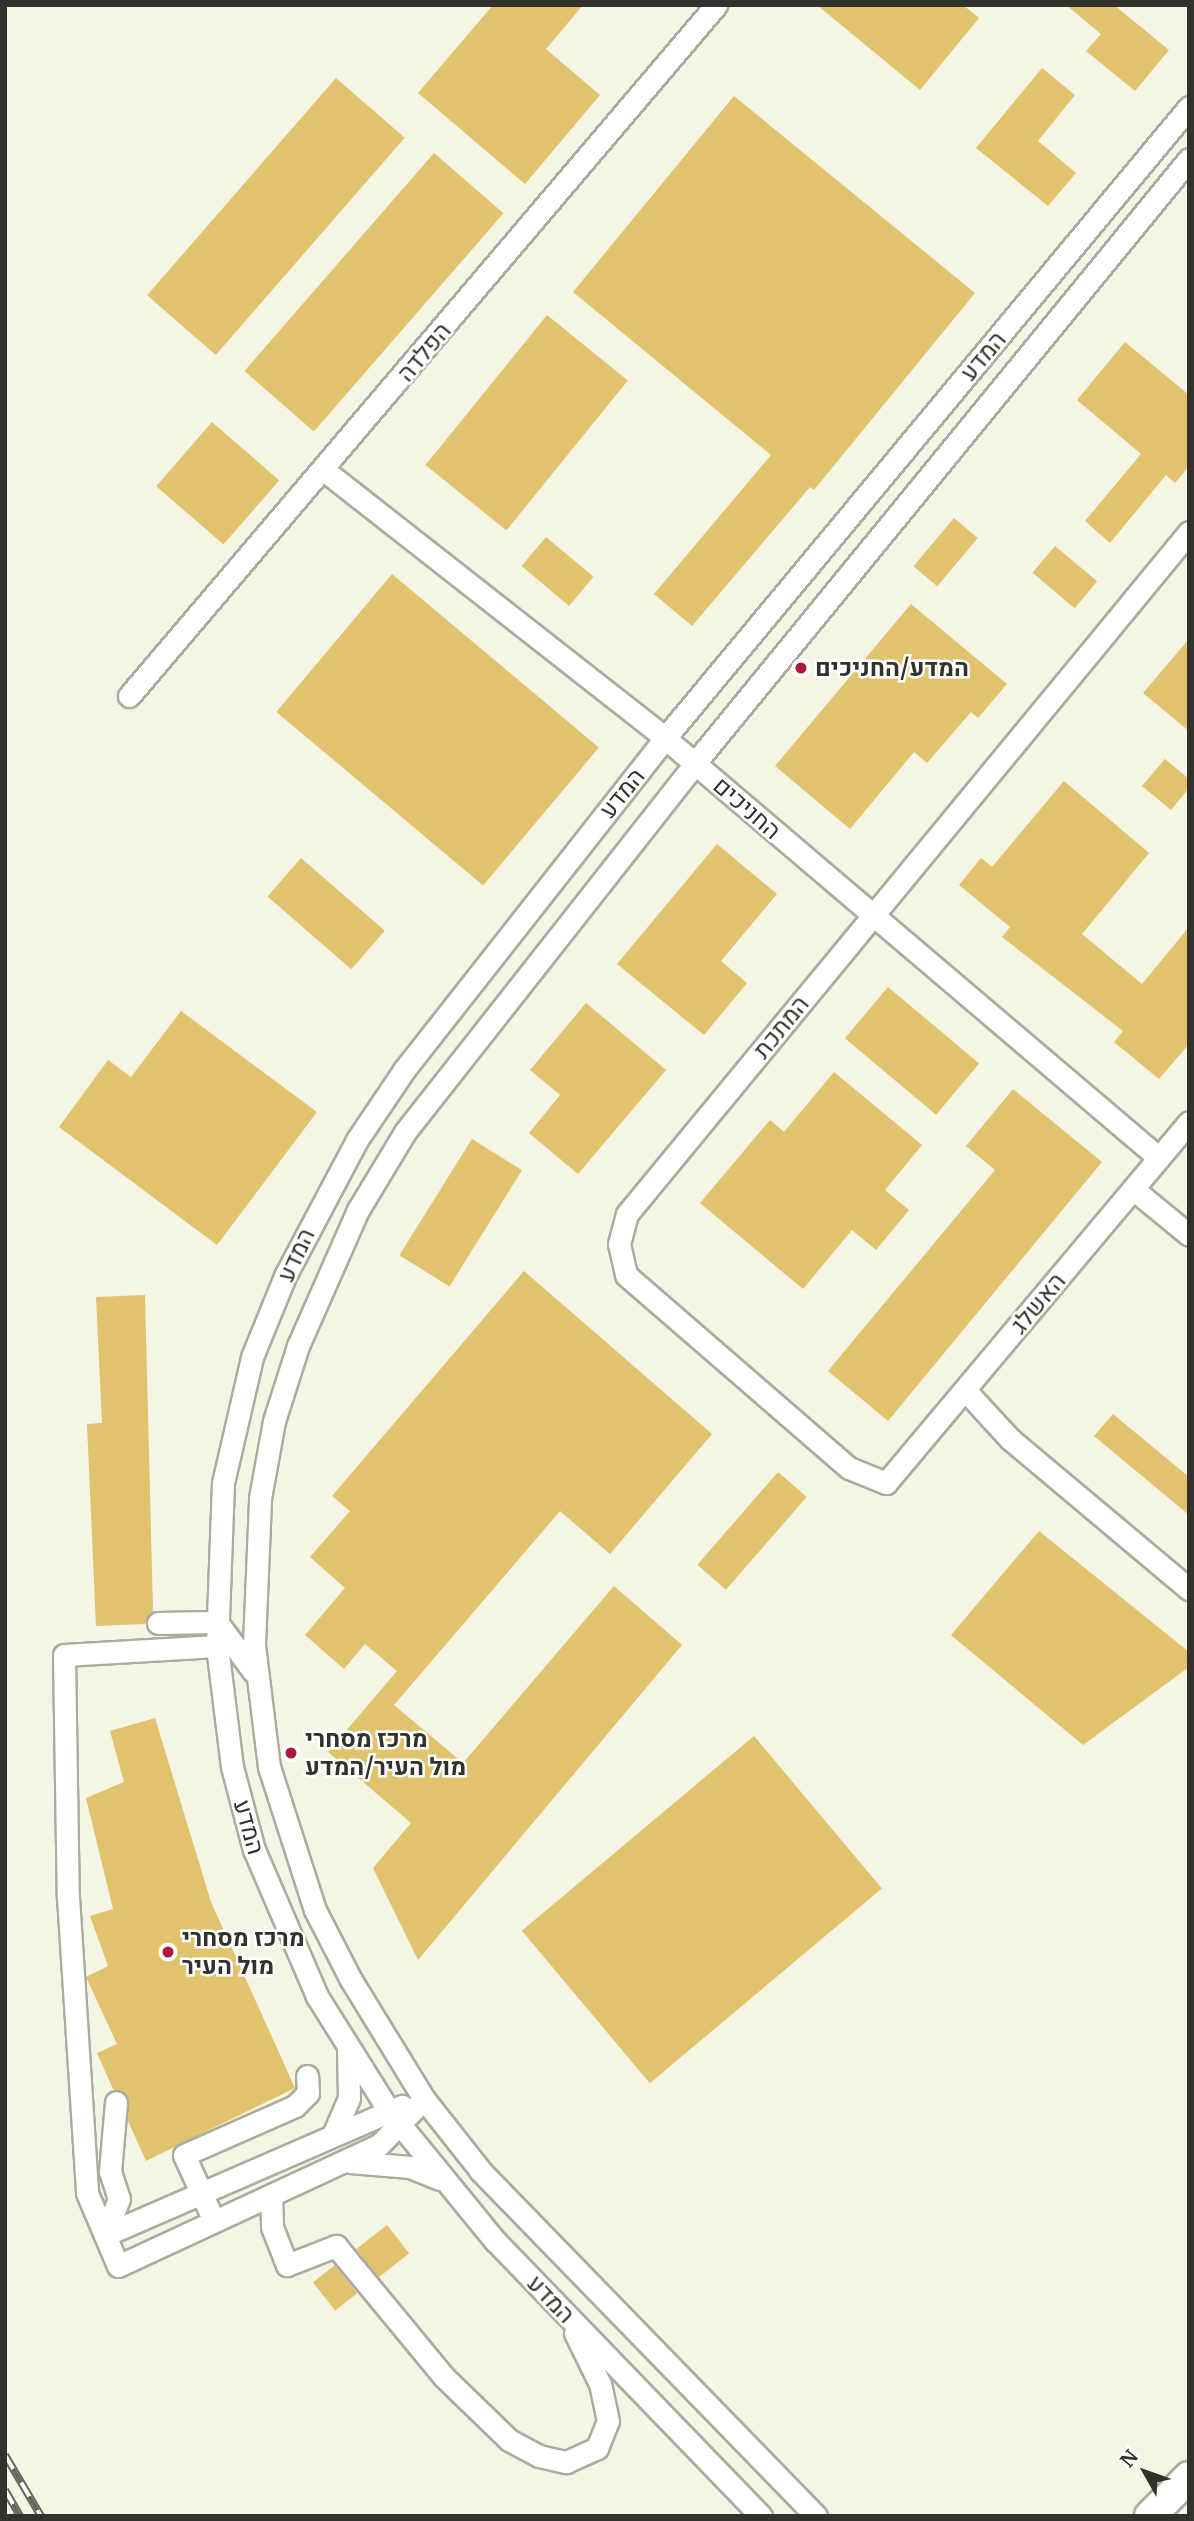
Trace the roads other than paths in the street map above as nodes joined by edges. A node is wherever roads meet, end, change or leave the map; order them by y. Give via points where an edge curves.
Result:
1 (716, 5) edge
2 (1189, 107) edge
3 (1189, 159) edge
4 (325, 471) junction
5 (1189, 532) edge
6 (130, 696) dead end
7 (665, 738) junction
8 (695, 763) junction
9 (872, 916) junction
10 (1189, 1122) edge
11 (1159, 1157) junction
12 (1133, 1189) junction
13 (1189, 1236) edge
14 (965, 1390) junction
15 (886, 1483) joint
16 (1189, 1589) edge
17 (217, 1622) junction
18 (158, 1623) dead end
19 (217, 1646) junction
20 (256, 1677) junction
21 (348, 2049) junction
22 (307, 2076) dead end
23 (424, 2099) junction
24 (116, 2102) dead end
25 (395, 2119) junction
26 (333, 2135) junction
27 (341, 2162) junction
28 (443, 2180) junction
29 (202, 2193) junction
30 (271, 2195) junction
31 (214, 2221) junction
32 (105, 2235) junction
33 (566, 2315) junction
34 (1189, 2477) edge
35 (761, 2516) edge
36 (816, 2516) edge
37 (1150, 2516) edge

1 - 4 street, הפלדה
2 - 7 street, המדע
3 - 8 street, המדע
4 - 6 street, הפלדה
4 - 7 street, החניכים
5 - 9 street, המתכת
7 - 8 street, החניכים
7 - 17 street, המדע via 404,1070 319,1206 252,1357 235,1423 223,1483
8 - 9 street, החניכים
8 - 20 street, המדע via 405,1132 358,1209 324,1279 274,1421 260,1498
9 - 11 street, החניכים
9 - 15 street, המתכת via 627,1214 619,1244 626,1275 849,1468
10 - 11 street, האשלג
11 - 12 street, האשלג
12 - 13 street
12 - 14 street, האשלג
14 - 15 street, האשלג
14 - 16 street via 1010,1439
17 - 18 street
17 - 19 street, המדע
17 - 20 street
19 - 21 street, המדע via 232,1766 254,1850 286,1933
19 - 32 street via 64,1655 68,1897 87,2193
20 - 23 street, המדע via 269,1767 316,1910
21 - 25 street, המדע
21 - 26 street via 349,2098
22 - 29 street via 308,2094 295,2106 184,2155
23 - 25 street
23 - 36 street, המדע via 512,2205
24 - 32 street via 110,2172 119,2199
25 - 26 street
25 - 27 street via 379,2145
25 - 28 street, המדע
26 - 29 street
27 - 28 street via 387,2163
27 - 30 street
28 - 33 street, המדע
29 - 31 street
29 - 32 street
30 - 31 street
30 - 33 street via 272,2227 287,2265 336,2246 444,2376 509,2440 539,2456 578,2462 597,2448 608,2421 600,2384
31 - 32 street via 118,2266
33 - 35 street, המדע
34 - 37 highway

